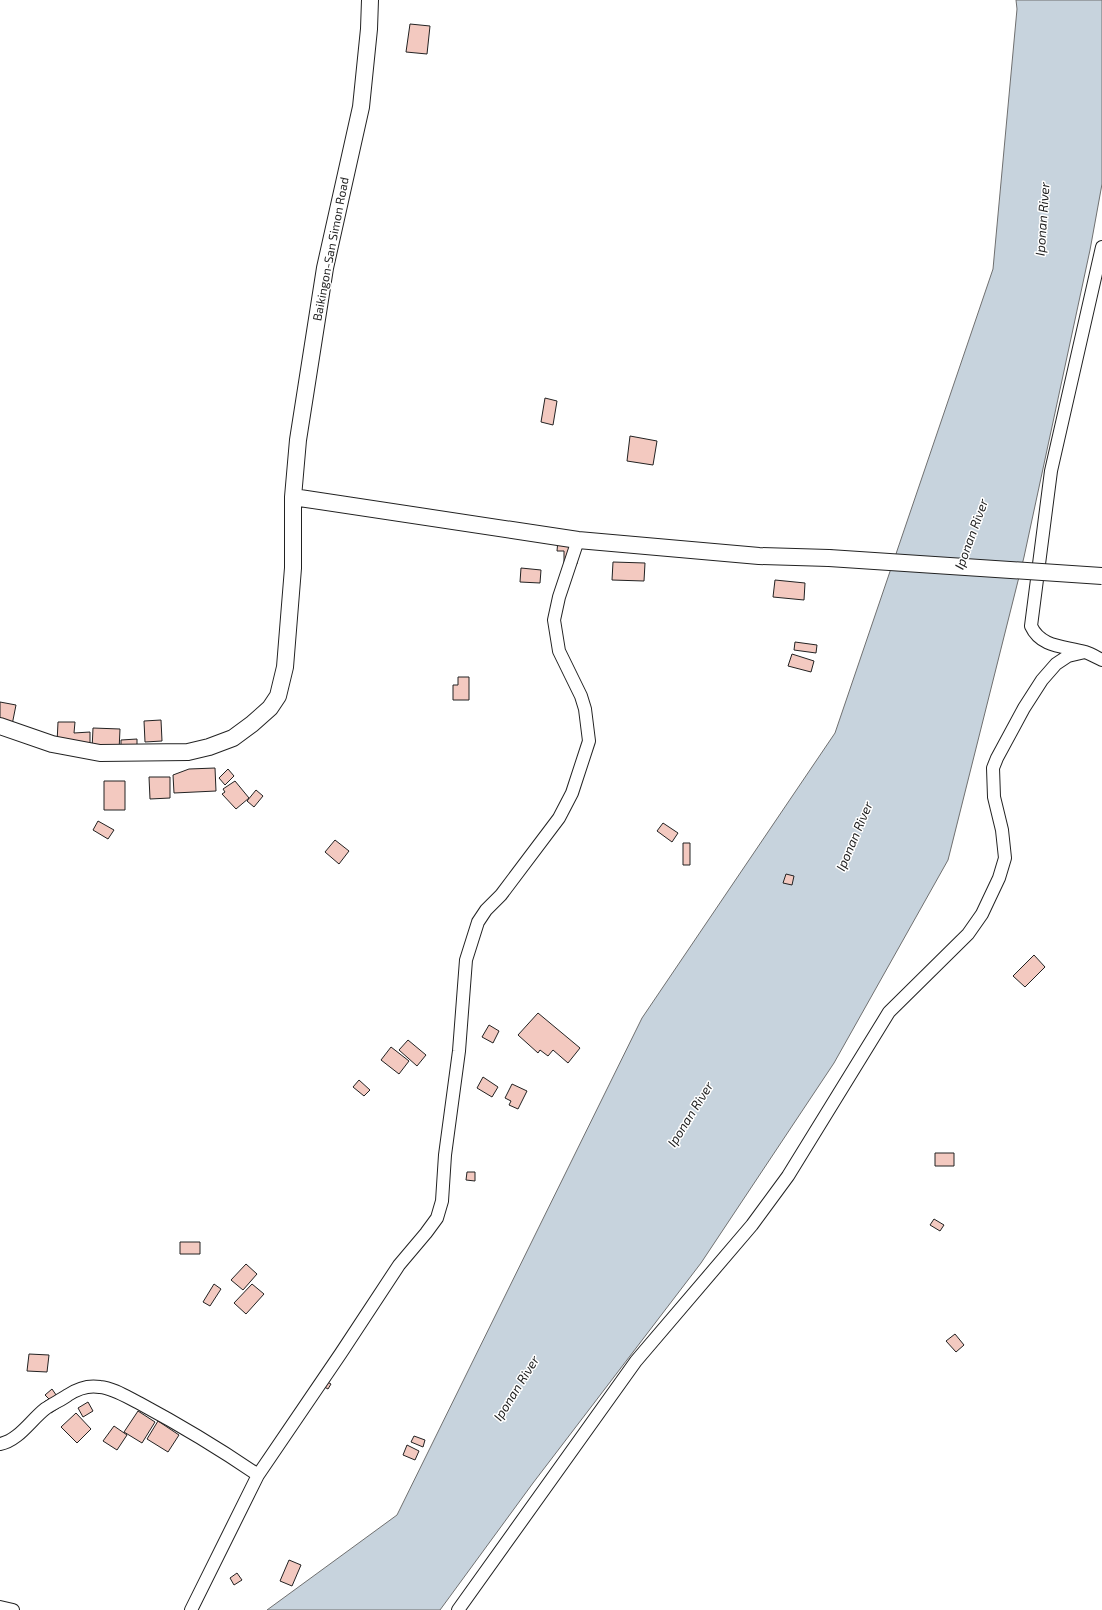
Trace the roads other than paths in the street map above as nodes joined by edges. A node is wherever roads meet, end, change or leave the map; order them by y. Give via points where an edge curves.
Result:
1 (370, 0) edge
2 (1102, 247) edge
3 (293, 498) junction
4 (578, 540) junction
5 (1102, 576) edge
6 (1085, 652) junction
7 (1102, 660) edge
8 (0, 726) edge
9 (0, 1444) edge
10 (258, 1475) junction
11 (0, 1607) edge
12 (13, 1610) edge
13 (191, 1610) edge
14 (458, 1610) edge

1 - 3 street, Baikingon-San Simon Road via 362,107 325,268 299,433
2 - 6 street via 1051,471 1031,626 1039,638 1050,644
3 - 4 street
3 - 8 street, Baikingon-San Simon Road via 293,568 285,667 278,696 270,708 252,724 233,738 188,752 100,753 52,744
4 - 5 street, bridge via 759,556 829,558
4 - 10 street via 554,620 559,651 583,702 589,741 581,770 559,818 478,922 466,960 459,1051 445,1155 442,1201 437,1218 399,1265
6 - 7 street
6 - 14 street via 1068,656 1056,664 1042,680 1024,708 993,768 994,797 1002,830 1005,858 999,878 982,914 968,934 889,1012 788,1176 752,1225 636,1362
9 - 10 street via 19,1434 46,1409 73,1392 83,1388 100,1387 121,1394 157,1413
10 - 13 street
11 - 12 street

